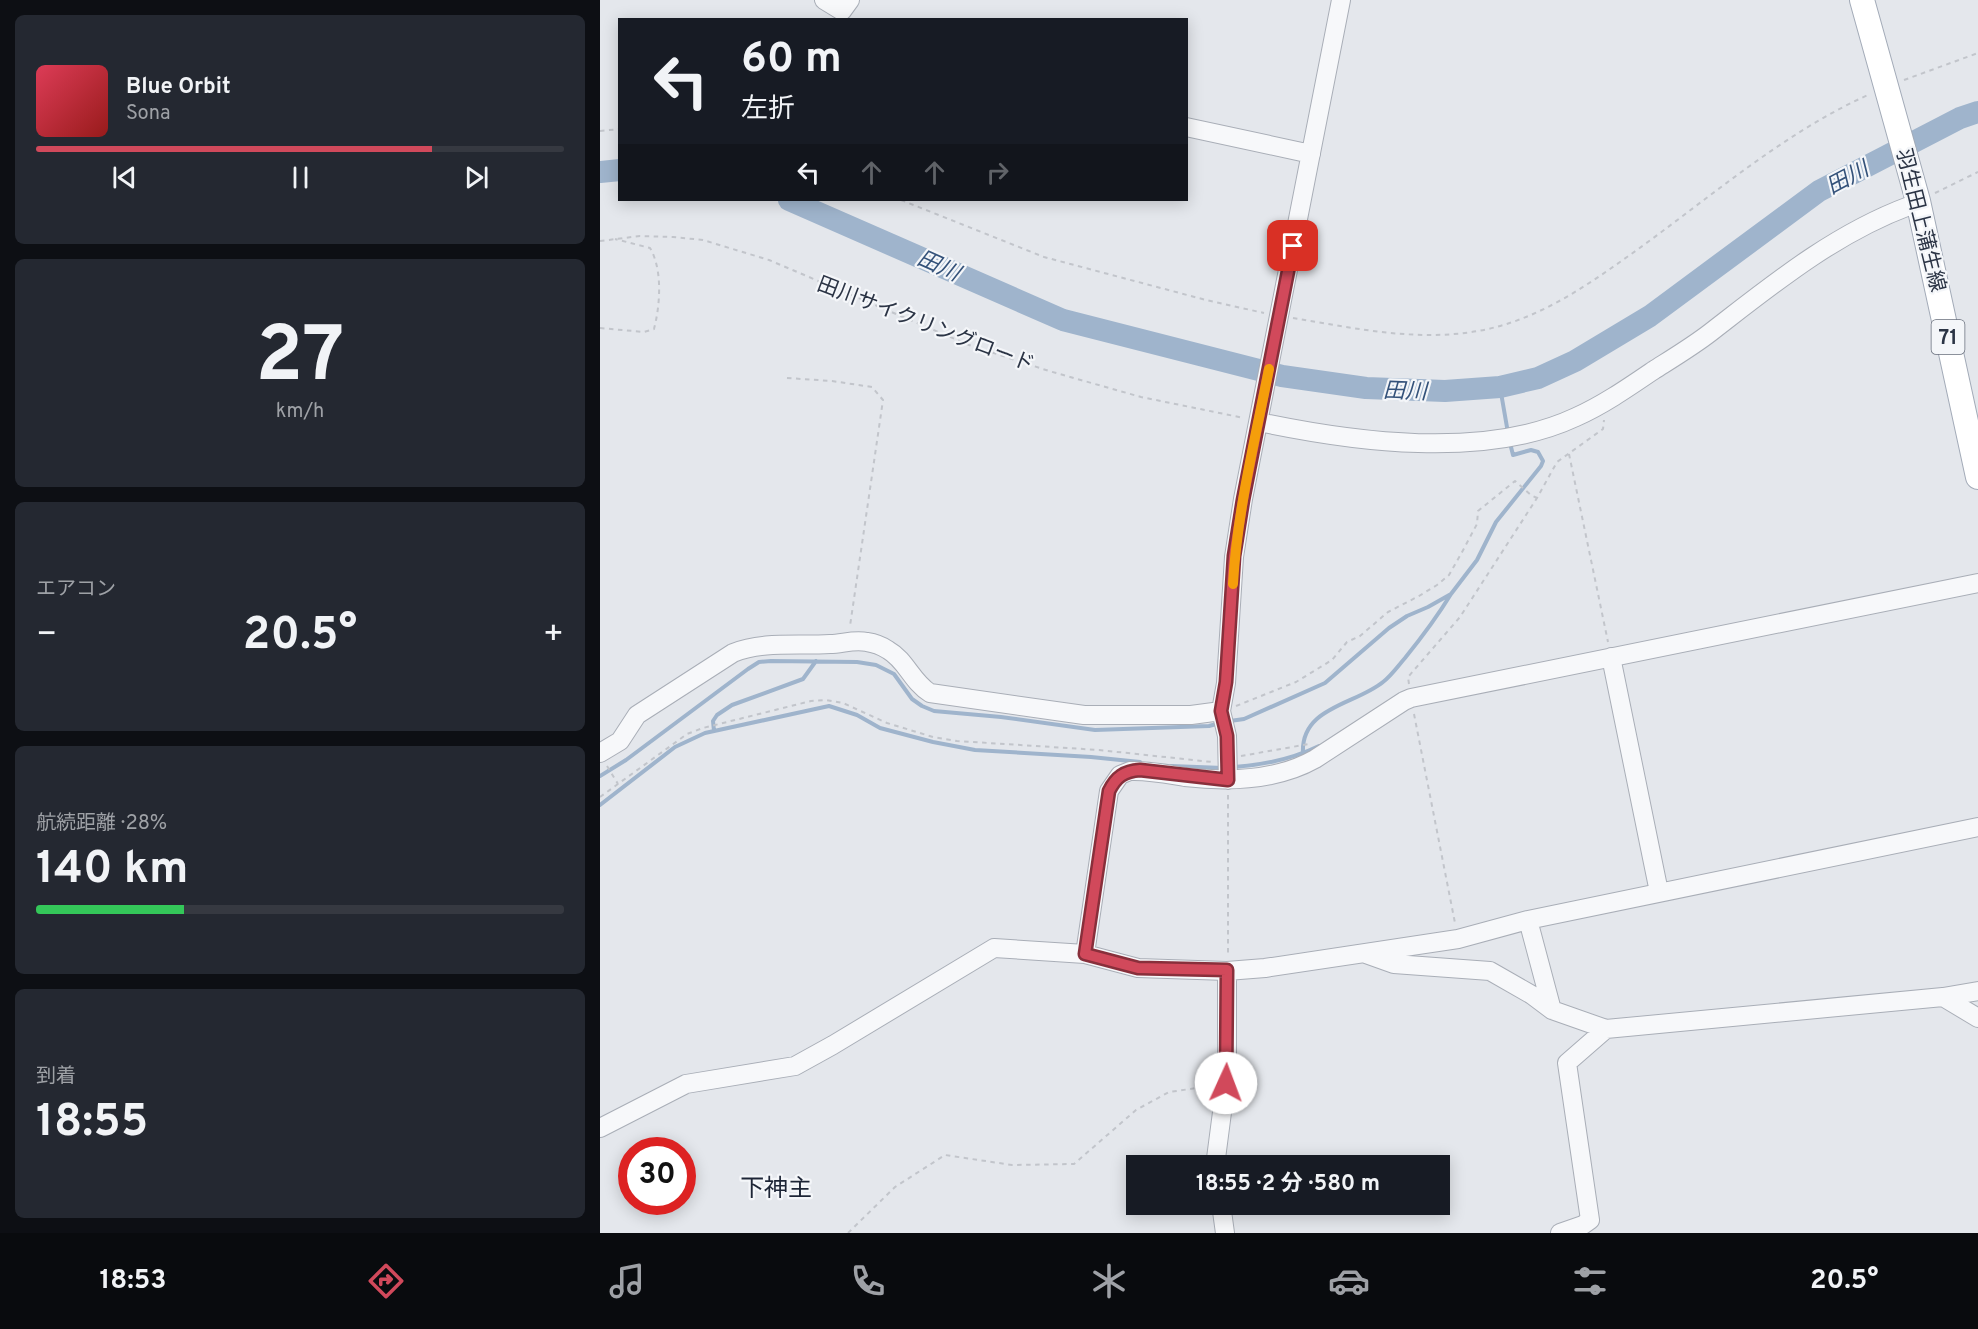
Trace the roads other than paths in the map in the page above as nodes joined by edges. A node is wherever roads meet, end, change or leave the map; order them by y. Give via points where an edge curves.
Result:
1 (824, 0) edge
2 (1341, 0) edge
3 (1862, 0) edge
4 (850, 10) edge
5 (1188, 127) edge
6 (1311, 153) junction
7 (1918, 200) junction
8 (1257, 419) junction
9 (1978, 477) edge
10 (1978, 583) edge
11 (1611, 657) junction
12 (1221, 711) junction
13 (603, 758) edge
14 (1228, 769) junction
15 (1978, 827) edge
16 (1659, 892) junction
17 (1528, 920) junction
18 (1364, 953) junction
19 (1085, 954) junction
20 (1227, 970) junction
21 (1978, 991) edge
22 (1943, 997) junction
23 (1552, 1010) junction
24 (1978, 1018) edge
25 (1606, 1029) junction
26 (600, 1128) edge
27 (1216, 1155) edge
28 (1223, 1215) edge
29 (1225, 1233) edge
30 (1560, 1233) edge

1 - 4 street
2 - 6 street
3 - 7 main road, 羽生田上蒲生線 / 71
5 - 6 street
6 - 8 street
7 - 8 street via 1834,242 1705,337 1575,418 1552,426 1495,439 1432,444 1347,437
7 - 9 main road, 羽生田上蒲生線 / 71
8 - 12 street via 1234,556
10 - 11 street
11 - 14 street via 1411,698 1304,765 1280,773
11 - 16 street
12 - 13 street via 1191,715 1084,715 930,693 921,688 890,651 865,641 769,645 733,653 637,715
12 - 14 street
14 - 19 street via 1130,771 1113,782
15 - 16 street
16 - 17 street
17 - 18 street via 1458,939
17 - 23 street
18 - 20 street
18 - 23 street via 1394,964 1490,971
19 - 20 street via 1138,968
19 - 26 street via 994,948 795,1066 686,1084
20 - 27 street via 1226,1083
21 - 22 street
22 - 24 street
22 - 25 street
23 - 25 street
25 - 30 street via 1567,1063 1590,1220
28 - 29 street

